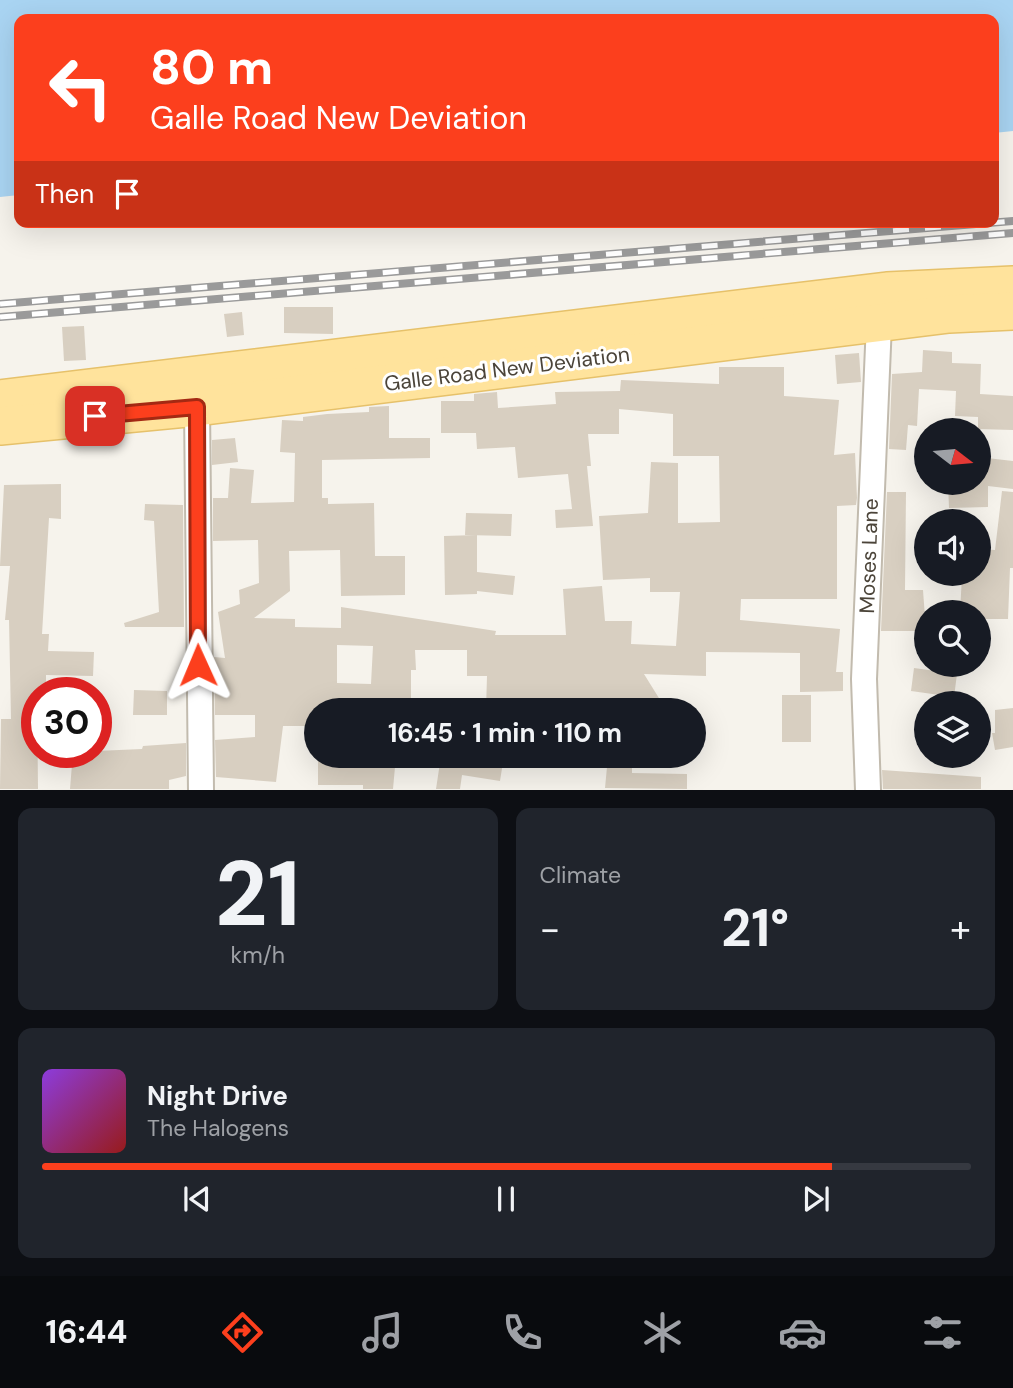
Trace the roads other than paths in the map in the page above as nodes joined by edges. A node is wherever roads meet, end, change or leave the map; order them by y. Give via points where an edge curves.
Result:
1 (1013, 285) edge
2 (1013, 311) edge
3 (879, 323) junction
4 (0, 399) edge
5 (197, 407) junction
6 (0, 426) edge
7 (201, 789) edge
8 (868, 789) edge

1 - 4 main road, Galle Road New Deviation via 887,291
2 - 3 main road, Galle Road New Deviation
3 - 5 main road, Galle Road New Deviation
3 - 8 street, Moses Lane via 864,679
5 - 6 main road, Galle Road New Deviation
5 - 7 street

